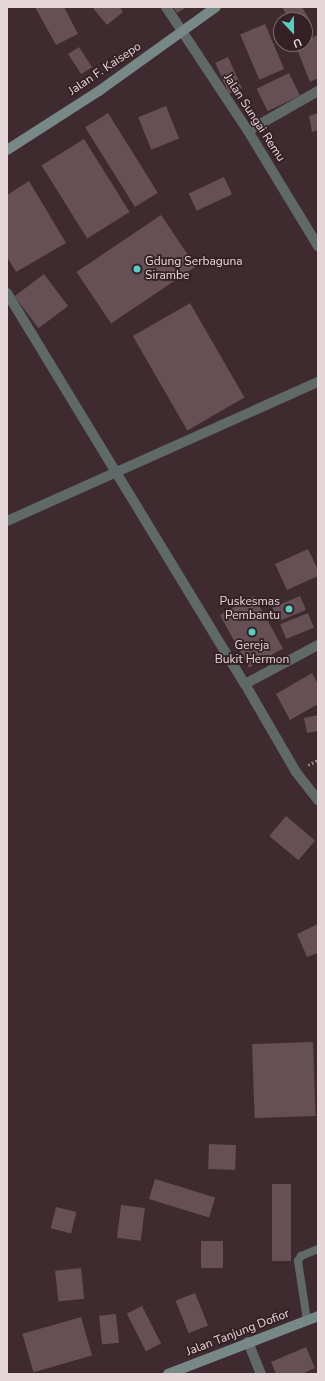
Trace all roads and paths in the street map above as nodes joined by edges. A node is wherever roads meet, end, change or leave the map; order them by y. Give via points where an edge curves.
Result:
1 (166, 7) edge
2 (216, 7) edge
3 (182, 32) junction
4 (318, 92) edge
5 (248, 131) junction
6 (7, 150) edge
7 (318, 246) edge
8 (7, 293) edge
9 (318, 382) edge
10 (117, 473) junction
11 (7, 521) edge
12 (318, 645) edge
13 (245, 684) junction
14 (318, 800) edge
15 (318, 1249) edge
16 (318, 1316) edge
17 (307, 1320) junction
18 (248, 1342) junction
19 (168, 1374) edge
20 (261, 1374) edge

1 - 3 street, Jalan Sungai Remu
2 - 3 street, Jalan F. Kaisepo
3 - 5 street, Jalan Sungai Remu
3 - 6 street, Jalan F. Kaisepo via 99,91
4 - 5 street
5 - 7 street, Jalan Sungai Remu
8 - 10 street
9 - 10 street
10 - 11 street
10 - 13 street
12 - 13 street
13 - 14 street via 296,772
15 - 17 lane via 300,1256 298,1261
16 - 17 street, Jalan Tanjung Dofior
17 - 18 street, Jalan Tanjung Dofior
18 - 19 street, Jalan Tanjung Dofior
18 - 20 street

